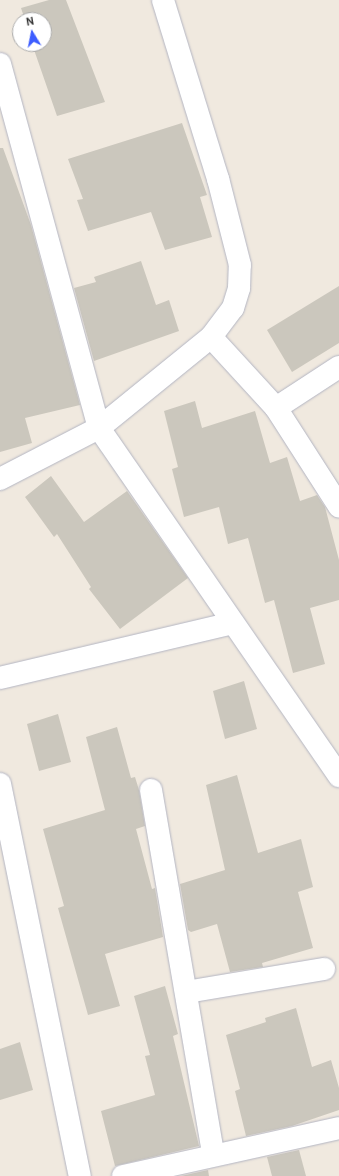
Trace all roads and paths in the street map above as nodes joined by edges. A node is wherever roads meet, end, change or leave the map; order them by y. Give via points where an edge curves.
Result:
1 (163, 0) edge
2 (0, 64) edge
3 (211, 337) junction
4 (339, 367) edge
5 (276, 408) junction
6 (100, 428) junction
7 (0, 479) edge
8 (339, 506) edge
9 (232, 623) junction
10 (0, 678) edge
11 (339, 776) edge
12 (0, 784) edge
13 (151, 790) dead end
14 (324, 969) dead end
15 (186, 992) junction
16 (339, 1128) edge
17 (213, 1154) junction
18 (80, 1176) edge
19 (123, 1176) edge

1 - 3 street via 218,179 240,265 239,288 233,308
2 - 6 street
3 - 5 street
3 - 6 street
4 - 5 street
5 - 8 street
6 - 7 street
6 - 9 street
9 - 10 street
9 - 11 street
12 - 18 street
13 - 15 street
14 - 15 street
15 - 17 street
16 - 17 street
17 - 19 street

